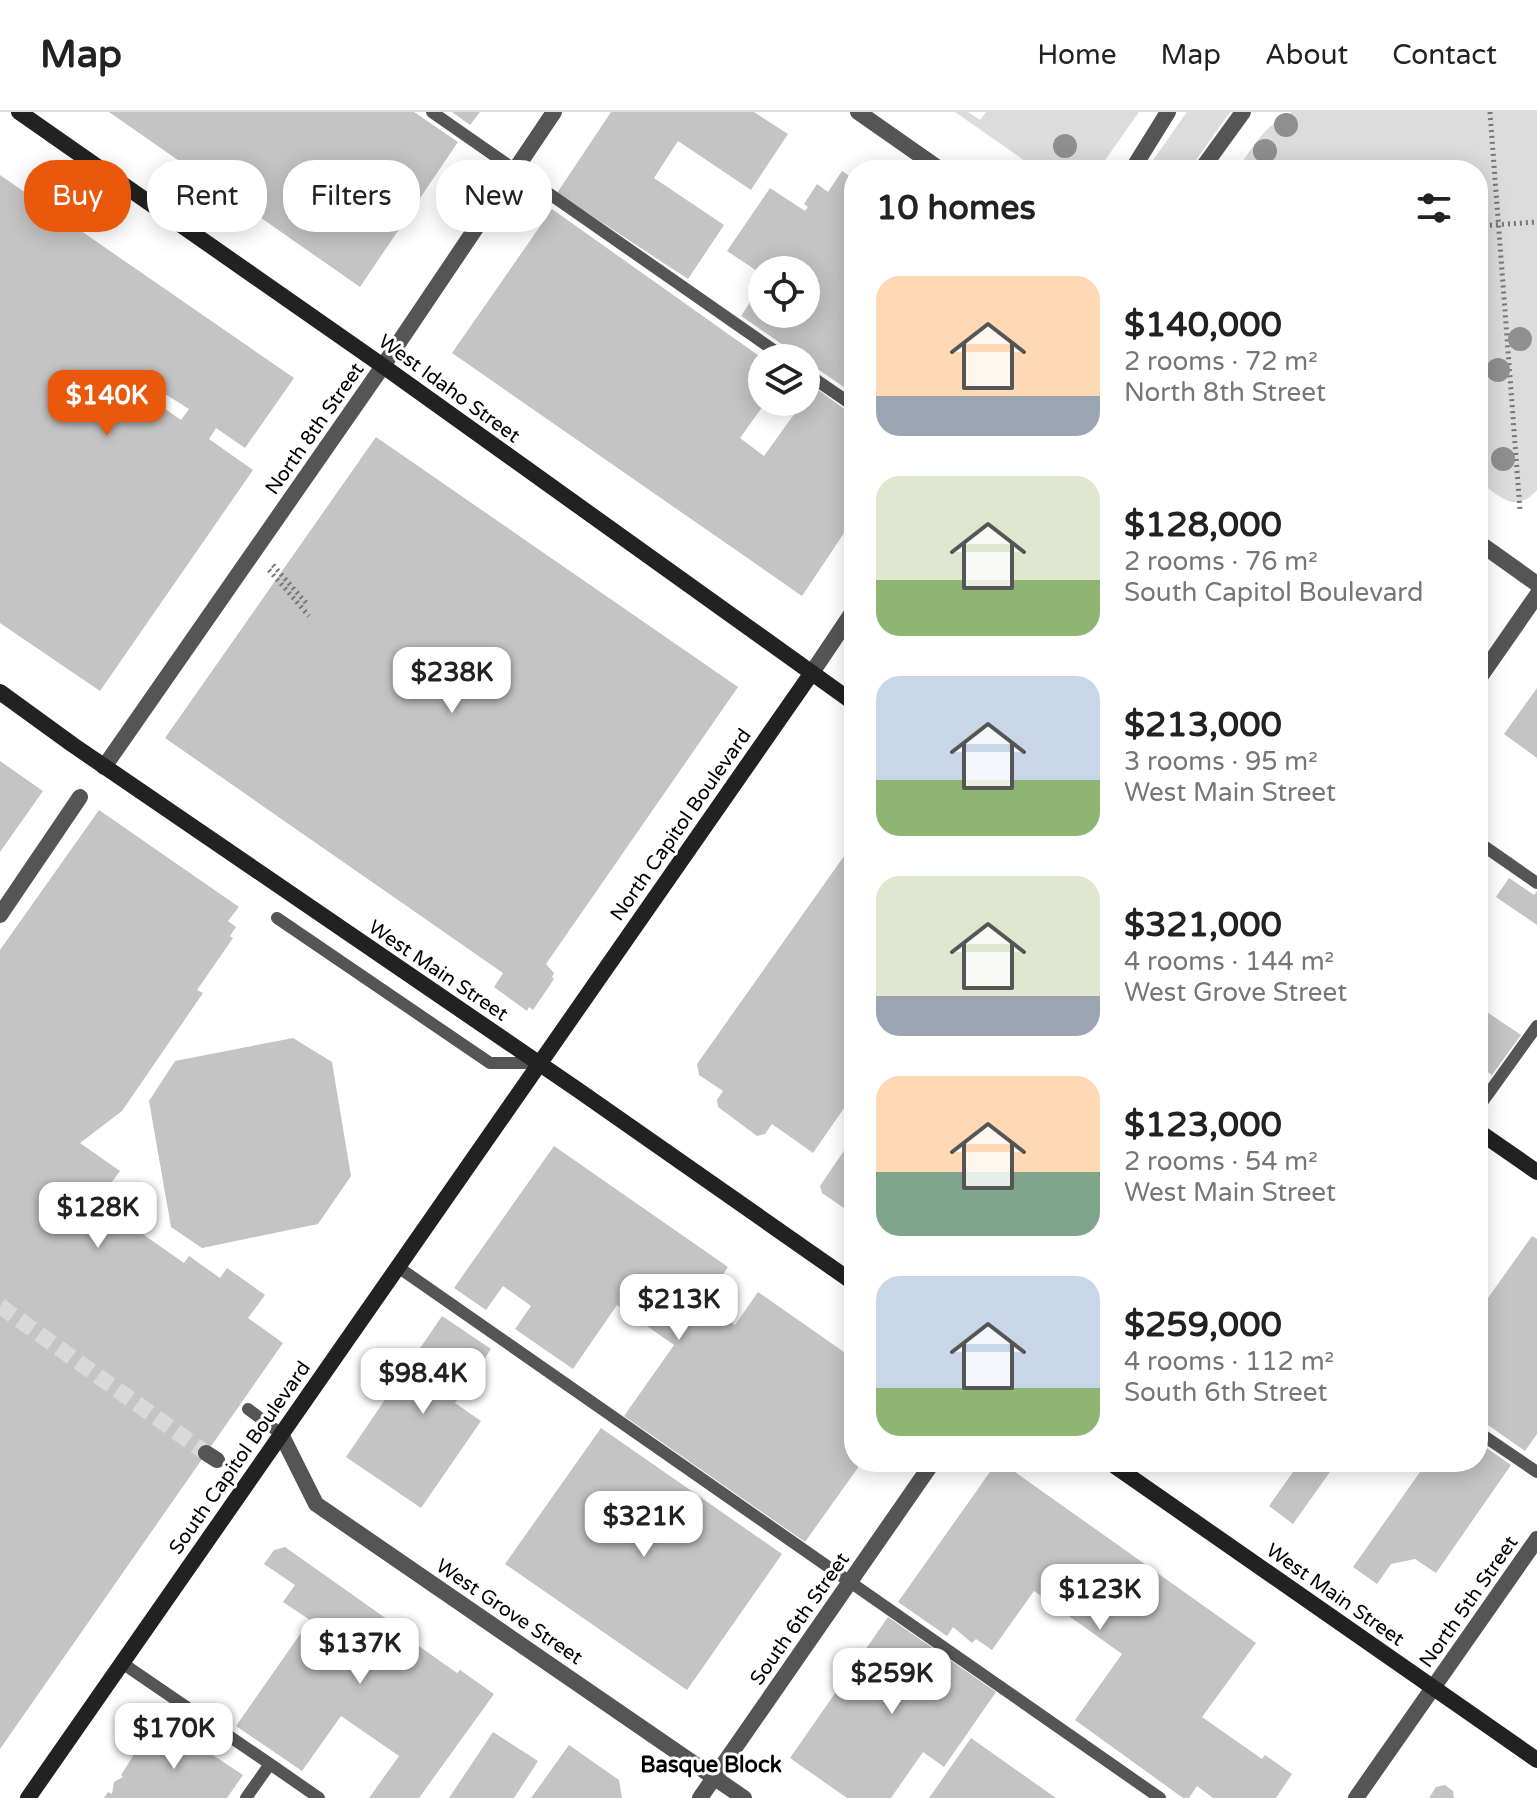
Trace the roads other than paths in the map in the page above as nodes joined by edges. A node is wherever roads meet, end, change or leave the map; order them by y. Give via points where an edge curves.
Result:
1 (19, 112) edge
2 (432, 112) edge
3 (554, 112) edge
4 (858, 112) edge
5 (1168, 112) edge
6 (1243, 112) edge
7 (501, 160) edge
8 (522, 160) edge
9 (927, 160) edge
10 (1138, 160) edge
11 (1208, 160) edge
12 (552, 196) edge
13 (473, 232) edge
14 (765, 344) edge
15 (383, 366) junction
16 (820, 383) edge
17 (844, 399) edge
18 (1488, 549) edge
19 (1537, 584) edge
20 (1537, 595) edge
21 (844, 625) edge
22 (1488, 666) edge
23 (811, 674) junction
24 (0, 692) edge
25 (844, 696) edge
26 (104, 767) junction
27 (80, 797) dead end
28 (1488, 849) edge
29 (1537, 883) edge
30 (0, 915) edge
31 (277, 918) dead end
32 (1537, 1026) edge
33 (539, 1063) junction
34 (1488, 1094) edge
35 (1488, 1138) edge
36 (1537, 1172) edge
37 (398, 1267) junction
38 (844, 1276) edge
39 (248, 1409) dead end
40 (281, 1434) junction
41 (1488, 1439) edge
42 (926, 1472) edge
43 (1123, 1472) edge
44 (1537, 1472) edge
45 (1537, 1539) edge
46 (851, 1581) junction
47 (122, 1663) junction
48 (1433, 1688) junction
49 (1537, 1760) edge
50 (270, 1764) junction
51 (715, 1777) junction
52 (28, 1798) edge
53 (246, 1798) edge
54 (319, 1798) edge
55 (700, 1798) edge
56 (744, 1798) edge
57 (1160, 1798) edge
58 (1356, 1798) edge

1 - 15 main road, West Idaho Street
2 - 7 lane
3 - 8 street, North 8th Street
4 - 9 street
5 - 10 street
6 - 11 street
12 - 14 lane
13 - 15 street, North 8th Street
15 - 23 main road, West Idaho Street
15 - 26 street, North 8th Street
16 - 17 lane
18 - 19 street
20 - 22 street
21 - 23 street, North Capitol Boulevard
23 - 25 main road, West Idaho Street
23 - 33 main road, North Capitol Boulevard
24 - 26 main road, West Main Street
26 - 33 main road, West Main Street
27 - 30 street
28 - 29 lane
31 - 33 lane via 490,1063
32 - 34 lane
33 - 37 main road, South Capitol Boulevard
33 - 38 main road, West Main Street
35 - 36 main road
37 - 40 main road, South Capitol Boulevard
37 - 46 lane
39 - 40 lane
40 - 47 main road, South Capitol Boulevard
40 - 51 street, West Grove Street via 316,1504
41 - 44 lane
42 - 46 street, South 6th Street
43 - 48 main road, West Main Street
45 - 48 street, North 5th Street
46 - 51 street, South 6th Street
46 - 57 lane
47 - 50 lane
47 - 52 main road, South Capitol Boulevard
48 - 49 main road, West Main Street
48 - 58 street, North 5th Street
50 - 53 lane
50 - 54 lane
51 - 55 street, South 6th Street
51 - 56 street, West Grove Street

